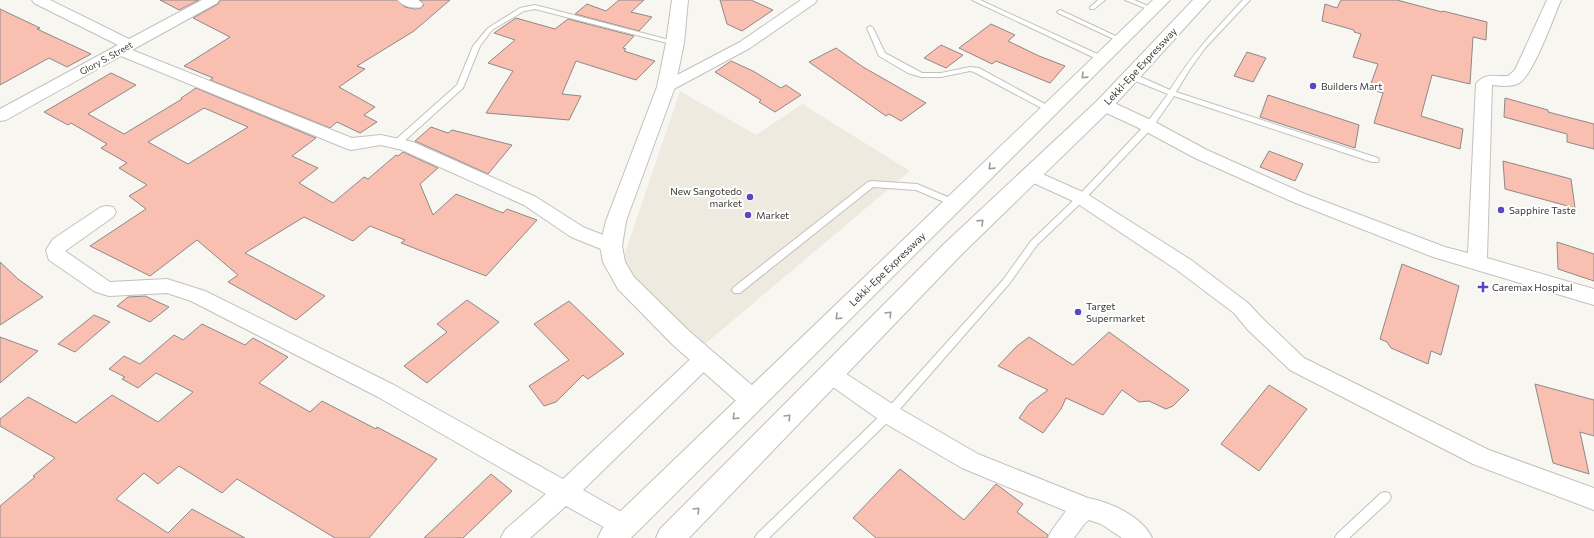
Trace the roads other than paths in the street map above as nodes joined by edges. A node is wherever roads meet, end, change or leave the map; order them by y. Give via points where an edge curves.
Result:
1 (39, 0) edge
2 (212, 0) edge
3 (680, 0) edge
4 (810, 0) edge
5 (975, 0) edge
6 (1102, 0) edge
7 (1128, 0) edge
8 (1202, 0) edge
9 (1247, 0) edge
10 (1554, 0) edge
11 (1157, 5) edge
12 (1092, 8) dead end
13 (1060, 12) dead end
14 (870, 28) dead end
15 (1120, 40) junction
16 (674, 43) junction
17 (124, 48) junction
18 (1102, 58) junction
19 (1131, 76) junction
20 (666, 86) junction
21 (1172, 93) junction
22 (1104, 105) junction
23 (1050, 109) junction
24 (0, 116) edge
25 (1149, 126) junction
26 (397, 143) junction
27 (1375, 160) dead end
28 (1030, 175) junction
29 (1081, 198) junction
30 (954, 203) junction
31 (107, 212) dead end
32 (611, 246) junction
33 (1477, 263) junction
34 (736, 290) dead end
35 (1594, 297) edge
36 (705, 358) junction
37 (830, 374) junction
38 (752, 400) junction
39 (889, 414) junction
40 (565, 492) junction
41 (1385, 497) dead end
42 (1594, 499) edge
43 (1087, 509) junction
44 (618, 532) edge
45 (513, 538) edge
46 (670, 538) edge
47 (761, 538) edge
48 (1060, 538) edge
49 (1140, 538) edge
50 (1341, 538) edge

1 - 17 street
2 - 17 street, Glory S. Street
3 - 16 main road
4 - 20 street via 745,45
5 - 18 lane
6 - 12 lane
7 - 11 lane
8 - 19 main road, Lekki-Epe Expressway
9 - 21 lane via 1203,47
10 - 33 street via 1519,78 1513,81 1488,80 1484,84
11 - 15 main road, Lekki-Epe Expressway
13 - 15 lane
14 - 23 lane via 882,54 910,71 921,75 940,75 970,69
15 - 18 main road, Lekki-Epe Expressway
16 - 20 main road
16 - 26 lane via 535,7 522,9 490,29 477,46 460,86
17 - 24 street, Glory S. Street
17 - 26 street via 351,144 372,140
18 -> 23 main road, Lekki-Epe Expressway
19 - 21 lane
19 - 22 main road, Lekki-Epe Expressway
20 - 32 main road via 616,221
21 - 25 lane
21 - 27 lane
22 - 25 street
22 - 28 main road, Lekki-Epe Expressway
23 -> 30 main road, Lekki-Epe Expressway
25 - 29 lane
25 - 33 street via 1201,154 1299,198 1440,252
26 - 32 street via 530,201 577,232
28 - 29 street
37 -> 28 main road, Lekki-Epe Expressway
29 - 39 lane via 1034,243 1006,282
29 - 42 street via 1184,265 1241,308 1297,364 1481,457
30 - 34 lane via 917,188 871,184
30 -> 38 main road, Lekki-Epe Expressway
31 - 40 street via 55,250 56,254 101,286 109,289 166,286 198,296 386,391
32 - 36 main road via 614,262 626,283
33 - 35 street
36 - 38 main road
36 - 40 street
37 - 39 street
46 -> 37 main road, Lekki-Epe Expressway
38 -> 44 main road, Lekki-Epe Expressway
39 - 43 street via 970,461
39 - 47 lane
40 - 44 street
40 - 45 street
41 - 50 lane
43 - 48 street via 1077,515
43 - 49 street via 1113,517

